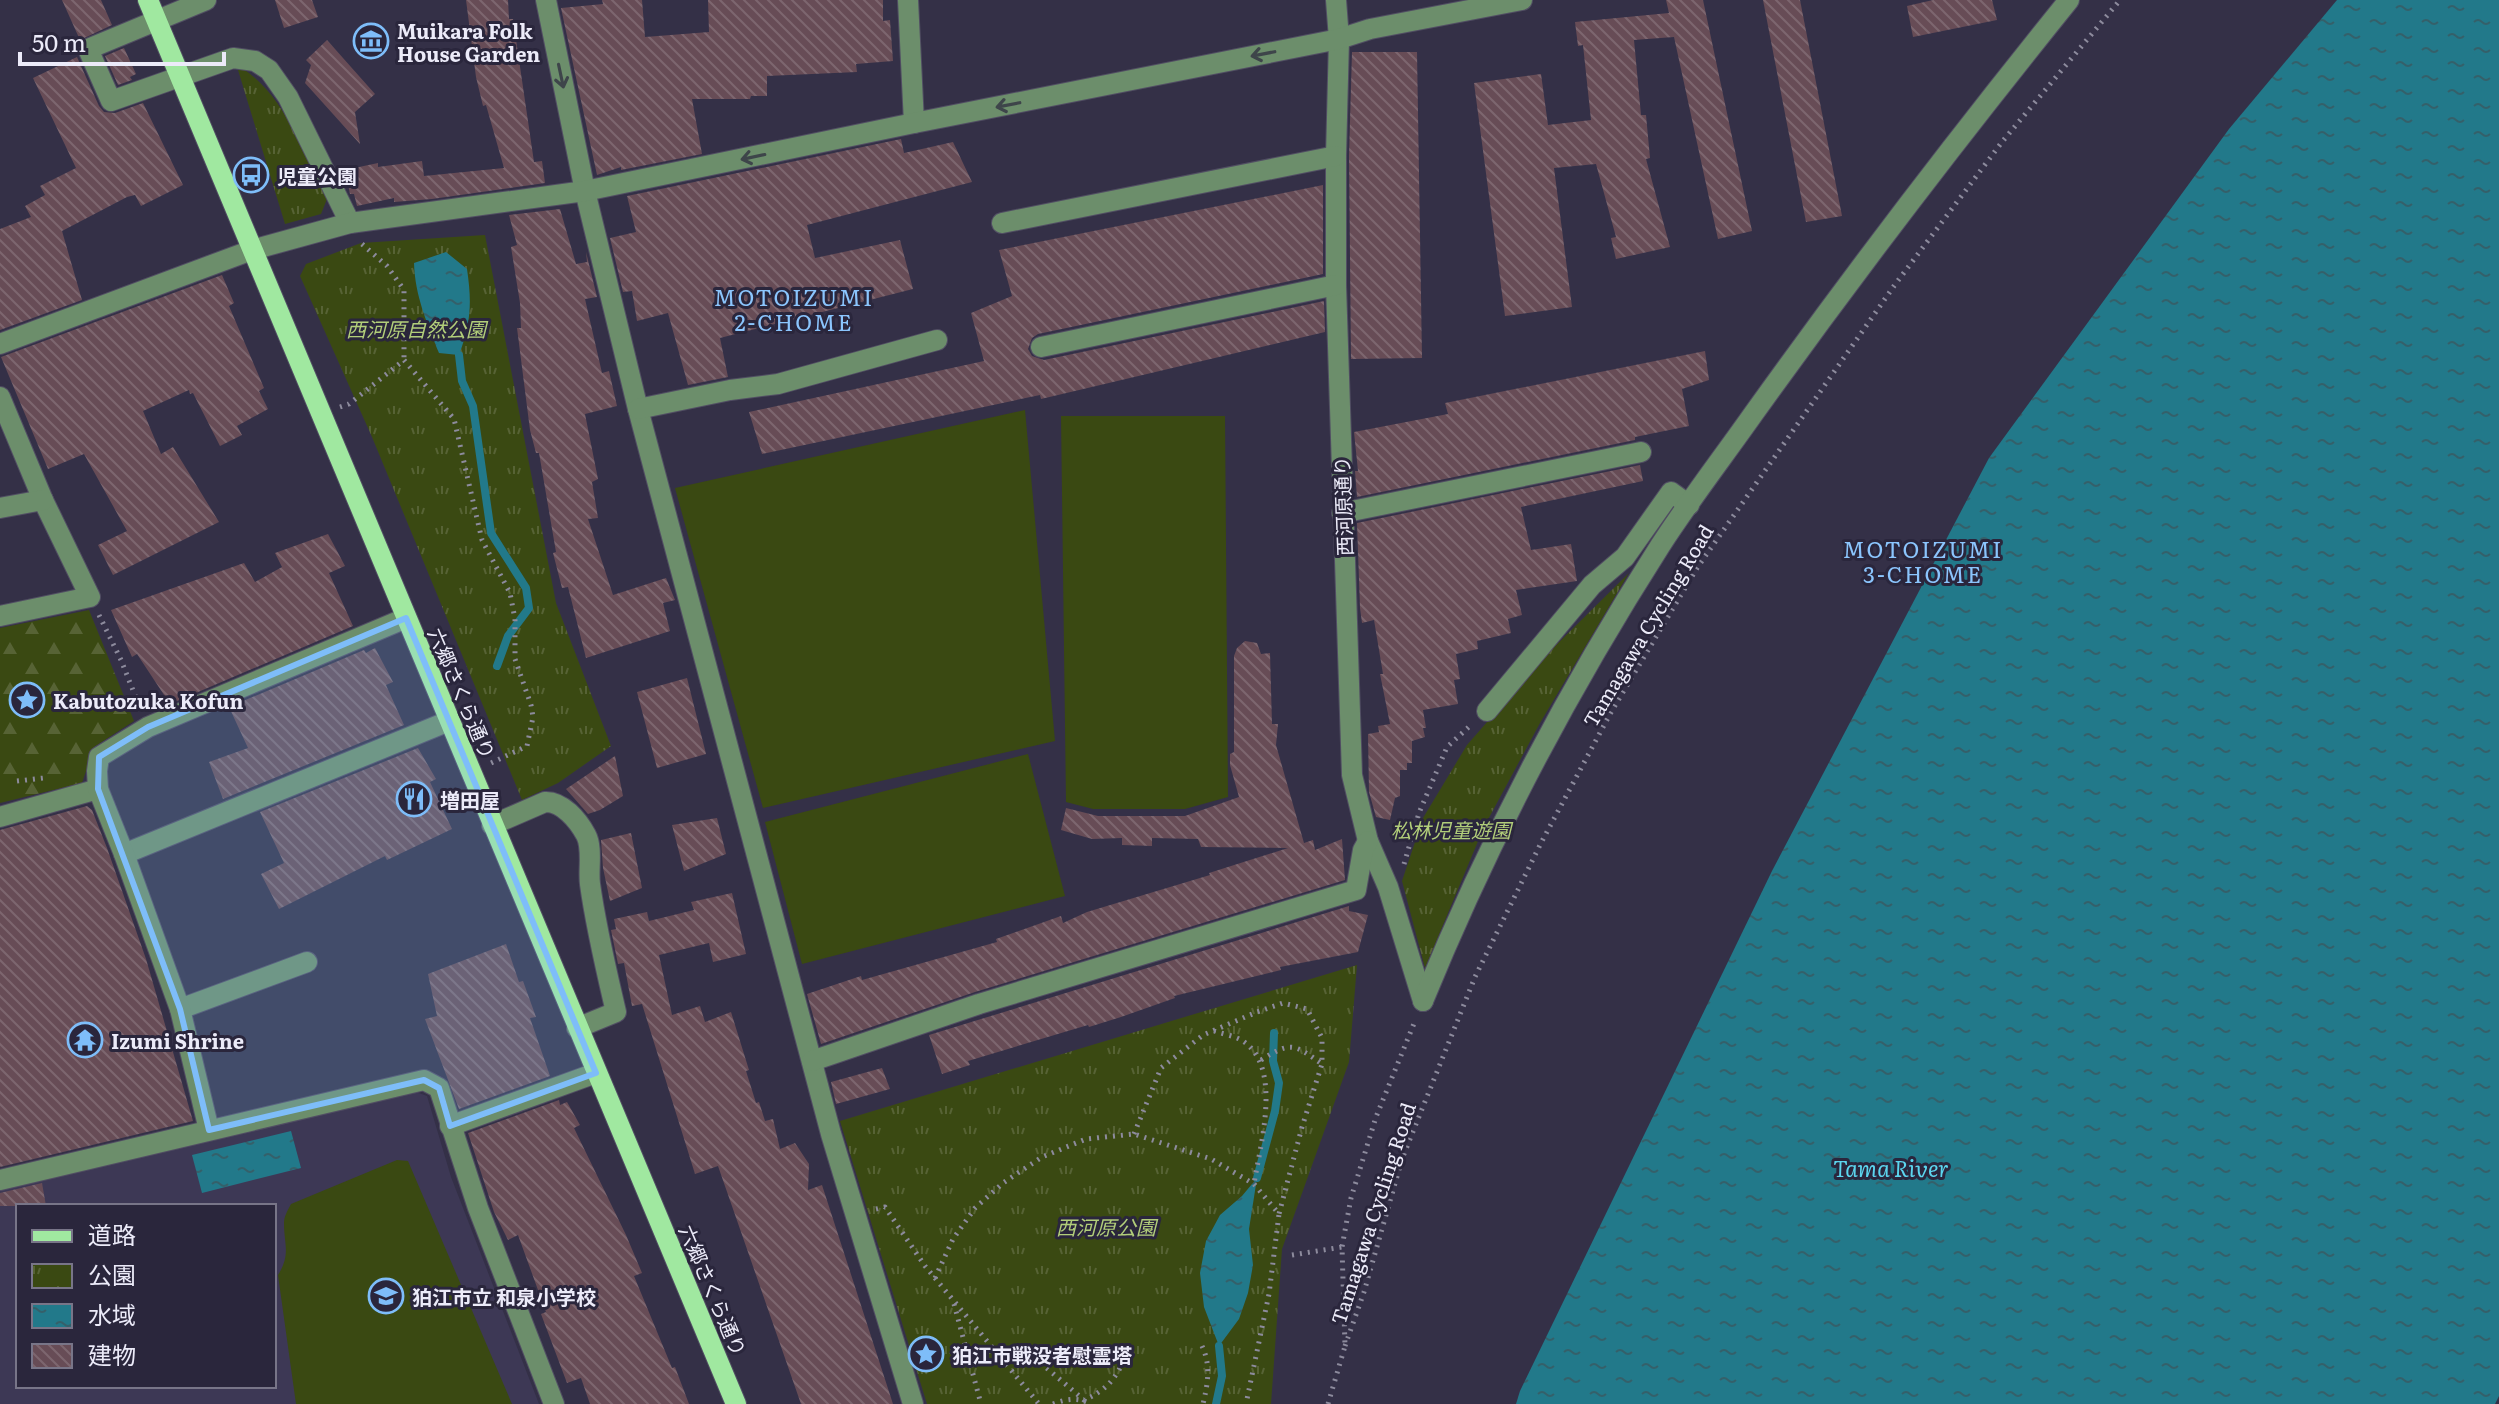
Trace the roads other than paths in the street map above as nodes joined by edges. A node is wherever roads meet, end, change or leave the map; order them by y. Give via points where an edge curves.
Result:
1 (148, 0) edge
2 (206, 0) edge
3 (546, 0) edge
4 (908, 0) edge
5 (1336, 0) edge
6 (1522, 0) edge
7 (2069, 0) edge
8 (157, 22) junction
9 (1339, 39) junction
10 (179, 76) junction
11 (914, 123) junction
12 (1336, 156) junction
13 (585, 191) junction
14 (350, 223) junction
15 (1002, 223) dead end
16 (252, 250) junction
17 (1336, 285) junction
18 (937, 340) dead end
19 (0, 344) edge
20 (1041, 347) dead end
21 (0, 397) edge
22 (638, 409) junction
23 (1641, 452) dead end
24 (43, 500) junction
25 (1689, 505) junction
26 (0, 508) edge
27 (1342, 513) junction
28 (0, 616) edge
29 (406, 618) junction
30 (1487, 711) road end
31 (449, 721) junction
32 (98, 789) junction
33 (0, 817) edge
34 (492, 825) junction
35 (1368, 841) junction
36 (124, 854) junction
37 (307, 962) dead end
38 (180, 1009) junction
39 (577, 1028) junction
40 (812, 1061) junction
41 (596, 1073) junction
42 (450, 1126) junction
43 (209, 1130) junction
44 (0, 1180) edge
45 (554, 1404) edge
46 (736, 1404) edge
47 (913, 1404) edge

1 - 8 main road, 六郷さくら通り
2 - 8 street
3 -> 13 street
4 - 11 street
5 - 9 street, 西河原通り
6 - 9 street
7 - 25 street via 1924,184
8 - 10 main road, 六郷さくら通り
8 - 10 street via 88,49 111,101
9 -> 11 street
9 - 12 street, 西河原通り
10 - 14 street via 233,58 255,61 269,70 288,97
10 - 16 main road, 六郷さくら通り
11 -> 13 street
12 - 15 street
12 - 17 street, 西河原通り
13 - 14 street
13 - 22 street
14 - 16 street
16 - 19 street
16 - 29 main road, 六郷さくら通り
17 - 20 street
17 - 27 street, 西河原通り
18 - 22 street via 778,384
21 - 24 street
22 - 40 street
23 - 27 street
24 - 26 street
24 - 28 street via 90,597
25 - 30 street via 1671,492 1625,557 1592,585
25 - 35 street, 西河原通り via 1611,626 1548,739 1455,922 1423,1001
27 - 35 street, 西河原通り via 1352,775
29 - 31 main road, 六郷さくら通り
29 - 32 street via 148,727 99,757
31 - 34 main road, 六郷さくら通り
31 - 36 street
32 - 33 street
32 - 36 street
34 - 39 main road, 六郷さくら通り
34 - 39 street via 554,801 588,837 599,943 616,1012
35 - 40 street via 1356,890 979,1004
36 - 38 street
37 - 38 street
38 - 43 street
39 - 41 main road, 六郷さくら通り
40 - 47 street
41 - 42 street
41 - 46 main road, 六郷さくら通り
42 - 43 street via 439,1088 424,1080
42 - 45 street
43 - 44 street

